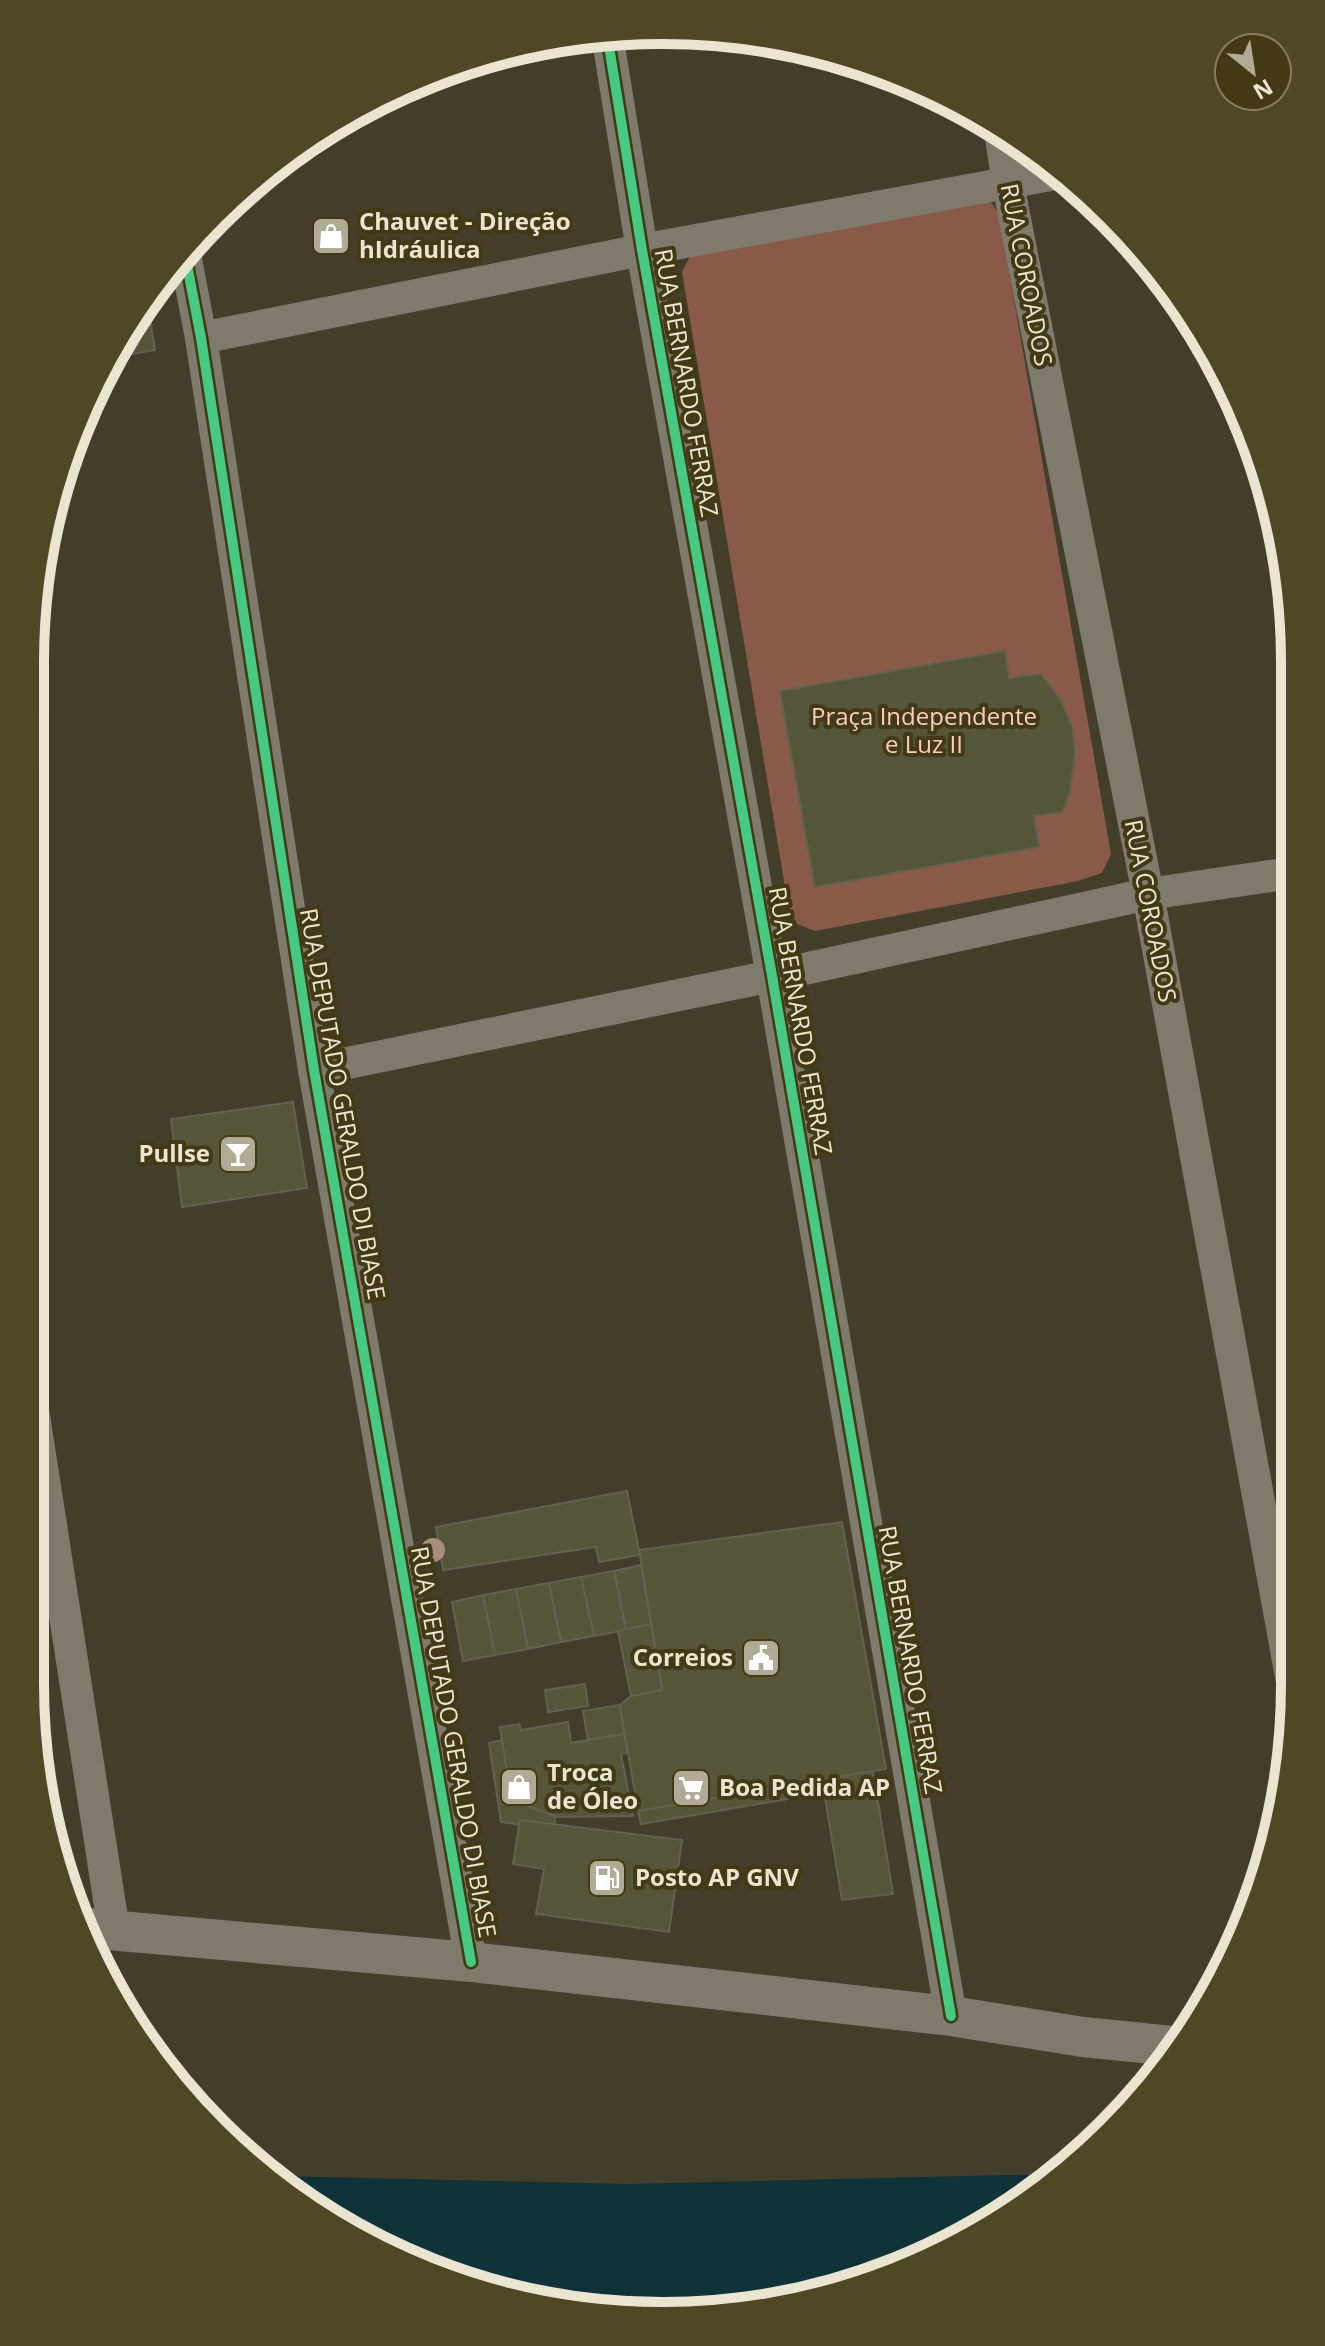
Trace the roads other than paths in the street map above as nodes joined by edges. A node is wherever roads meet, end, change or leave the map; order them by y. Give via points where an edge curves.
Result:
1 (609, 46) edge
2 (1002, 146) edge
3 (1044, 176) edge
4 (1008, 184) junction
5 (642, 250) junction
6 (187, 267) edge
7 (201, 338) junction
8 (1281, 874) edge
9 (1148, 894) junction
10 (772, 976) junction
11 (314, 1070) junction
12 (44, 1498) edge
13 (1281, 1622) edge
14 (100, 1930) edge
15 (471, 1962) junction
16 (951, 2016) junction
17 (1164, 2045) edge

1 - 5 street, RUA BERNARDO FERRAZ
2 - 4 street, RUA COROADOS
3 - 4 street
4 - 5 street
4 - 9 street, RUA COROADOS
5 - 7 street
5 - 10 street, RUA BERNARDO FERRAZ
6 - 7 street, RUA DEPUTADO GERALDO DI BIASE
7 - 11 street, RUA DEPUTADO GERALDO DI BIASE
8 - 9 street
9 - 10 street
9 - 13 street, RUA COROADOS
10 - 11 street
10 - 16 street, RUA BERNARDO FERRAZ
11 - 15 street, RUA DEPUTADO GERALDO DI BIASE
12 - 14 street
14 - 15 street
15 - 16 street
16 - 17 street

